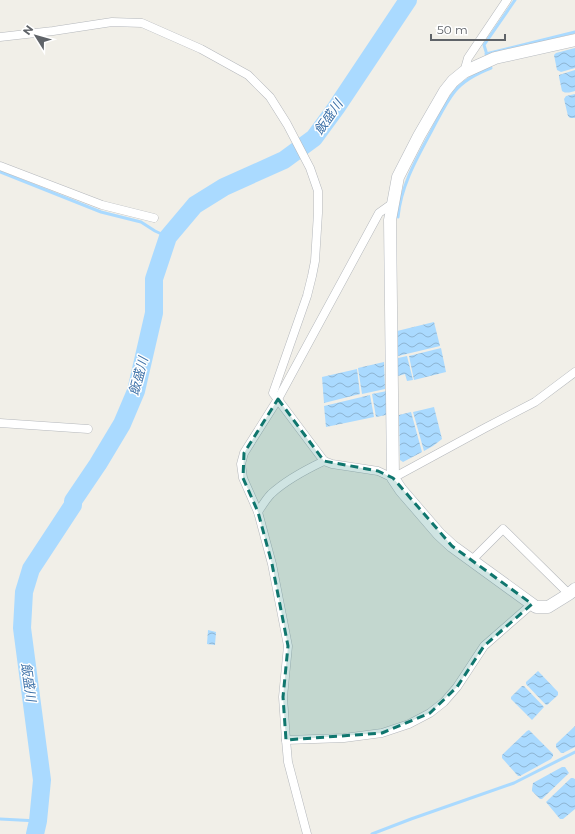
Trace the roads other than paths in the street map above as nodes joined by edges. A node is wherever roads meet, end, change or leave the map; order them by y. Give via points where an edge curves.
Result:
1 (507, 0) edge
2 (0, 37) edge
3 (575, 40) edge
4 (464, 72) junction
5 (0, 166) edge
6 (393, 203) junction
7 (154, 218) dead end
8 (575, 372) edge
9 (278, 399) junction
10 (0, 423) edge
11 (88, 429) dead end
12 (324, 461) junction
13 (393, 478) junction
14 (258, 512) junction
15 (471, 561) junction
16 (572, 592) edge
17 (532, 604) junction
18 (286, 740) junction
19 (307, 834) edge

1 - 4 street via 468,58
2 - 9 street via 112,22 142,23 201,49 248,75 270,97 310,168 318,192 314,268 274,394
3 - 4 street via 496,58
4 - 6 street via 445,91 419,136 398,177
5 - 7 street via 102,206
6 - 9 street via 379,213
6 - 13 street via 390,220
8 - 13 street via 535,402
9 - 12 street
9 - 14 street via 244,453 241,464 243,478
10 - 11 street
12 - 13 street via 378,471
12 - 14 street via 284,483 270,495
13 - 15 street via 439,534
14 - 18 street via 272,564 288,646 283,697
15 - 16 street via 503,529
15 - 17 street
16 - 17 street via 548,607 536,607
17 - 18 street via 484,646 457,687 430,713 409,724 382,733 344,738
18 - 19 street via 288,762

